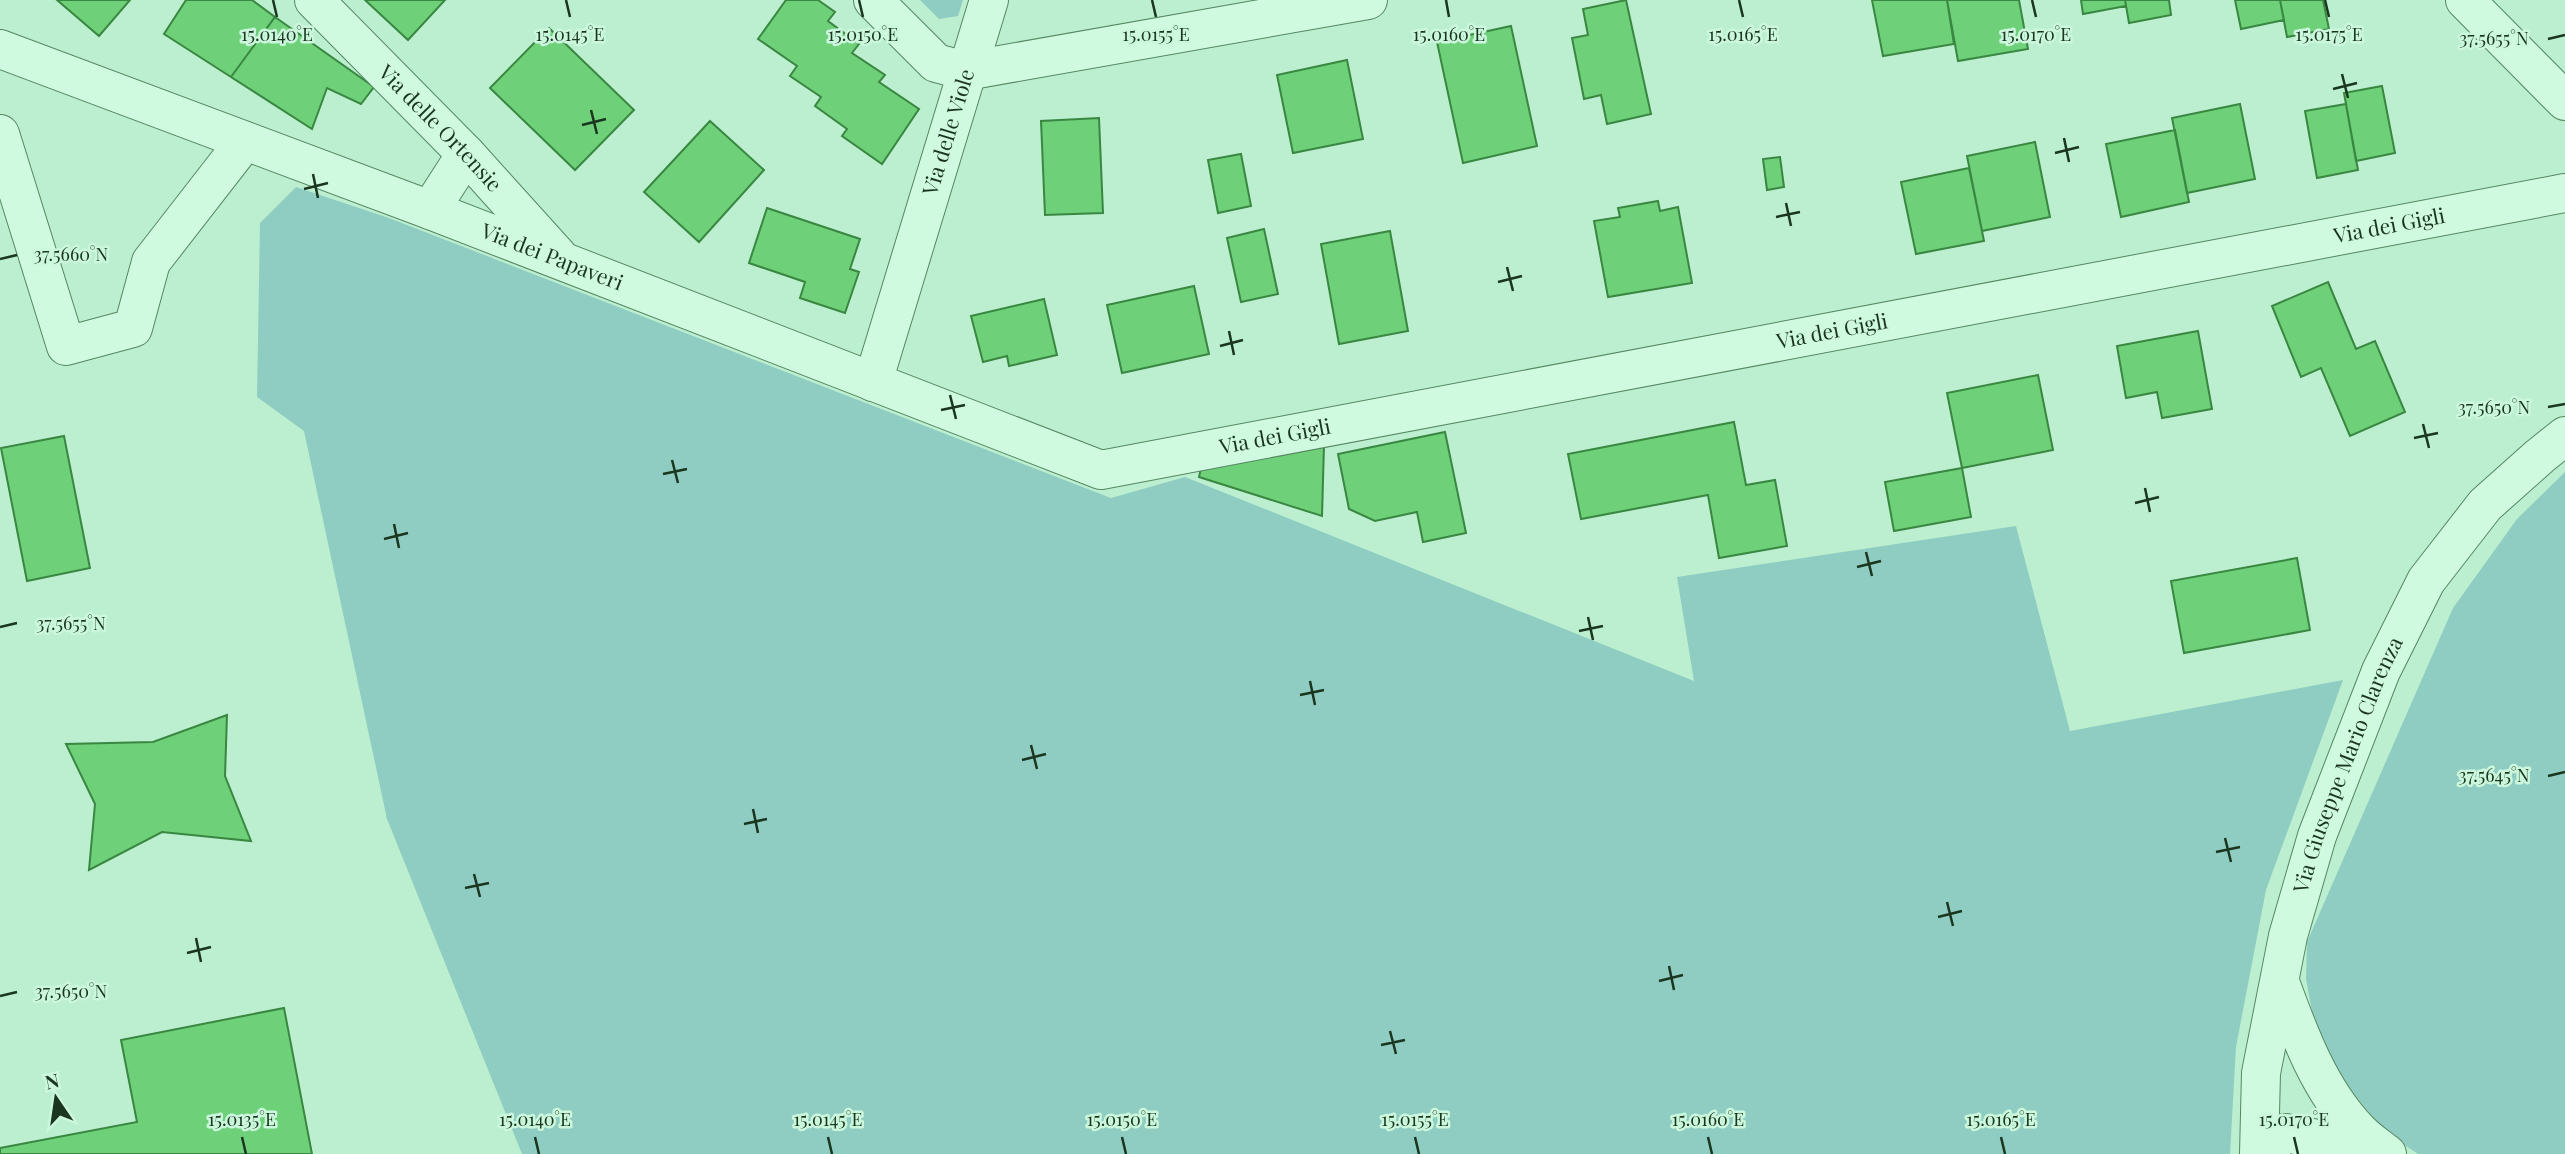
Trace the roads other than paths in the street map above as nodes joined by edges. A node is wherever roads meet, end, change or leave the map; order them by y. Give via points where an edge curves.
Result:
1 (314, 0) edge
2 (873, 0) edge
3 (989, 0) edge
4 (1368, 0) edge
5 (2465, 0) edge
6 (0, 49) edge
7 (967, 71) junction
8 (2565, 101) edge
9 (0, 134) edge
10 (245, 141) junction
11 (466, 154) junction
12 (2565, 193) edge
13 (430, 210) junction
14 (562, 260) junction
15 (873, 382) junction
16 (2565, 436) edge
17 (1101, 470) joint
18 (2280, 982) junction
19 (2264, 1149) edge
20 (2365, 1154) edge
21 (2387, 1154) edge

1 - 11 street, Via delle Ortensie
2 - 7 street via 936,63
3 - 7 street
4 - 7 street, Via delle Viole
5 - 8 street
6 - 10 street, Via dei Papaveri
7 - 15 street, Via delle Viole
9 - 10 street via 66,346 133,328 151,262
10 - 13 street, Via dei Papaveri
11 - 13 street
11 - 14 street, Via delle Ortensie
12 - 17 street, Via dei Gigli
13 - 14 street, Via dei Papaveri
14 - 15 street, Via dei Papaveri
15 - 17 street, Via dei Papaveri
16 - 18 street, Via Giuseppe Mario Clarenza via 2485,505 2426,582 2381,671 2317,836 2288,936
18 - 19 street, Via Giuseppe Mario Clarenza via 2261,1073
18 - 21 street via 2302,1042 2329,1092 2358,1130
19 - 20 street via 2285,1133 2328,1140

